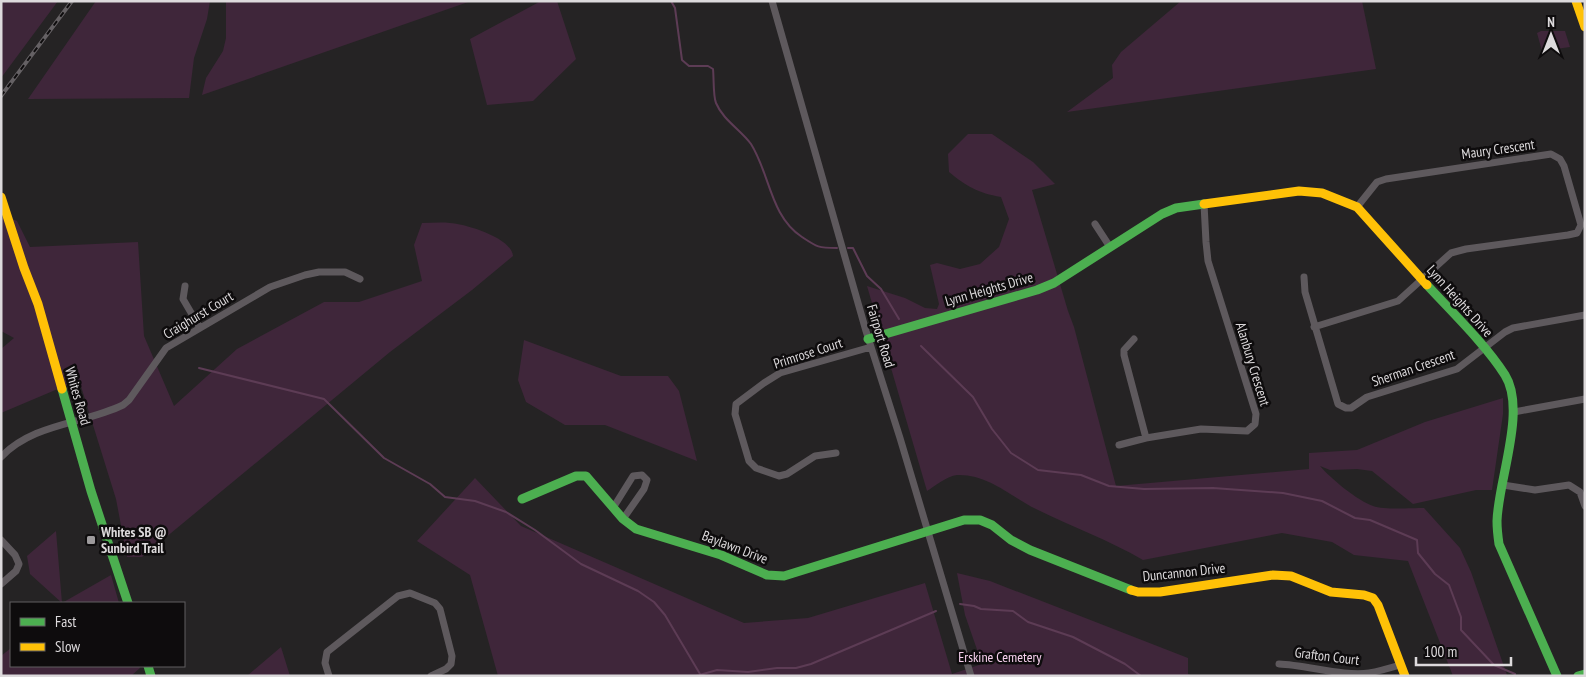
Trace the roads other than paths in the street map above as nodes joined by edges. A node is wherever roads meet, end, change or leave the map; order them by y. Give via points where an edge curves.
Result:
1 (772, 1) edge
2 (1576, 1) edge
3 (1585, 28) edge
4 (1, 197) edge
5 (1204, 204) junction
6 (1357, 207) junction
7 (1095, 224) dead end
8 (1110, 247) junction
9 (1304, 276) dead end
10 (360, 279) dead end
11 (1422, 279) junction
12 (185, 286) dead end
13 (1585, 315) edge
14 (1314, 327) junction
15 (200, 328) junction
16 (1134, 339) dead end
17 (869, 343) junction
18 (1485, 349) junction
19 (1585, 399) edge
20 (1514, 412) junction
21 (72, 422) junction
22 (1146, 438) junction
23 (1119, 445) dead end
24 (836, 453) dead end
25 (1, 457) edge
26 (1503, 485) junction
27 (522, 499) dead end
28 (1585, 506) edge
29 (613, 508) junction
30 (623, 519) junction
31 (927, 532) junction
32 (1, 540) edge
33 (1, 584) edge
34 (128, 602) edge
35 (1279, 664) dead end
36 (1400, 665) junction
37 (1585, 674) edge
38 (329, 676) edge
39 (431, 676) edge
40 (971, 676) edge
41 (1404, 676) edge
42 (1557, 676) edge
43 (1578, 676) edge

1 - 17 street, Fairport Road
2 - 3 street
4 - 21 street, Whites Road via 38,304
5 - 6 street, Lynn Heights Drive via 1312,191
5 - 8 street, Lynn Heights Drive via 1176,208 1162,214
5 - 22 street, Alanbury Crescent via 1208,261 1256,414 1255,424 1247,431 1201,430
6 - 11 street, Lynn Heights Drive
6 - 11 street, Maury Crescent via 1378,182 1386,179 1551,154 1560,158 1581,225 1577,233 1451,253
7 - 8 street
8 - 17 street, Lynn Heights Drive via 1054,283 1037,290
9 - 14 street, Sherman Crescent
10 - 15 street, Craighurst Court via 345,272 319,272 292,279 270,287
11 - 14 street via 1398,301
11 - 18 street, Lynn Heights Drive
12 - 15 street via 184,299
13 - 18 street, Sherman Crescent via 1513,328
14 - 18 street, Sherman Crescent via 1338,404 1346,408 1352,408 1368,397 1457,369
15 - 21 street, Craighurst Court via 162,352 123,404
16 - 22 street via 1124,350 1124,355
17 - 24 street, Primrose Court via 780,373 736,404 735,414 749,461 756,468 779,476 788,474 815,456
17 - 31 street, Fairport Road
18 - 20 street, Lynn Heights Drive via 1506,376
19 - 20 street
20 - 26 street, Lynn Heights Drive
21 - 25 street, Craighurst Court via 25,439
21 - 34 street, Whites Road
22 - 23 street, Alanbury Crescent
26 - 28 street via 1535,490 1569,485 1580,492
26 - 42 street, Lynn Heights Drive via 1497,521 1499,544
27 - 29 street, Baylawn Drive via 576,476 586,476
29 - 30 street, Baylawn Drive
29 - 30 street via 633,476 642,475 647,480
30 - 31 street, Baylawn Drive via 636,529 721,555 767,575 784,576
31 - 36 street, Duncannon Drive via 964,520 980,520 992,524 1030,550 1138,592 1160,592 1273,575 1291,576 1331,592 1364,595 1373,598 1378,605
31 - 40 street, Fairport Road
32 - 33 street via 19,564
35 - 36 street, Grafton Court via 1351,673 1368,673
36 - 41 street, Duncannon Drive
37 - 43 street
38 - 39 street via 325,663 327,652 398,596 410,593 435,603 440,609 452,656 446,669

